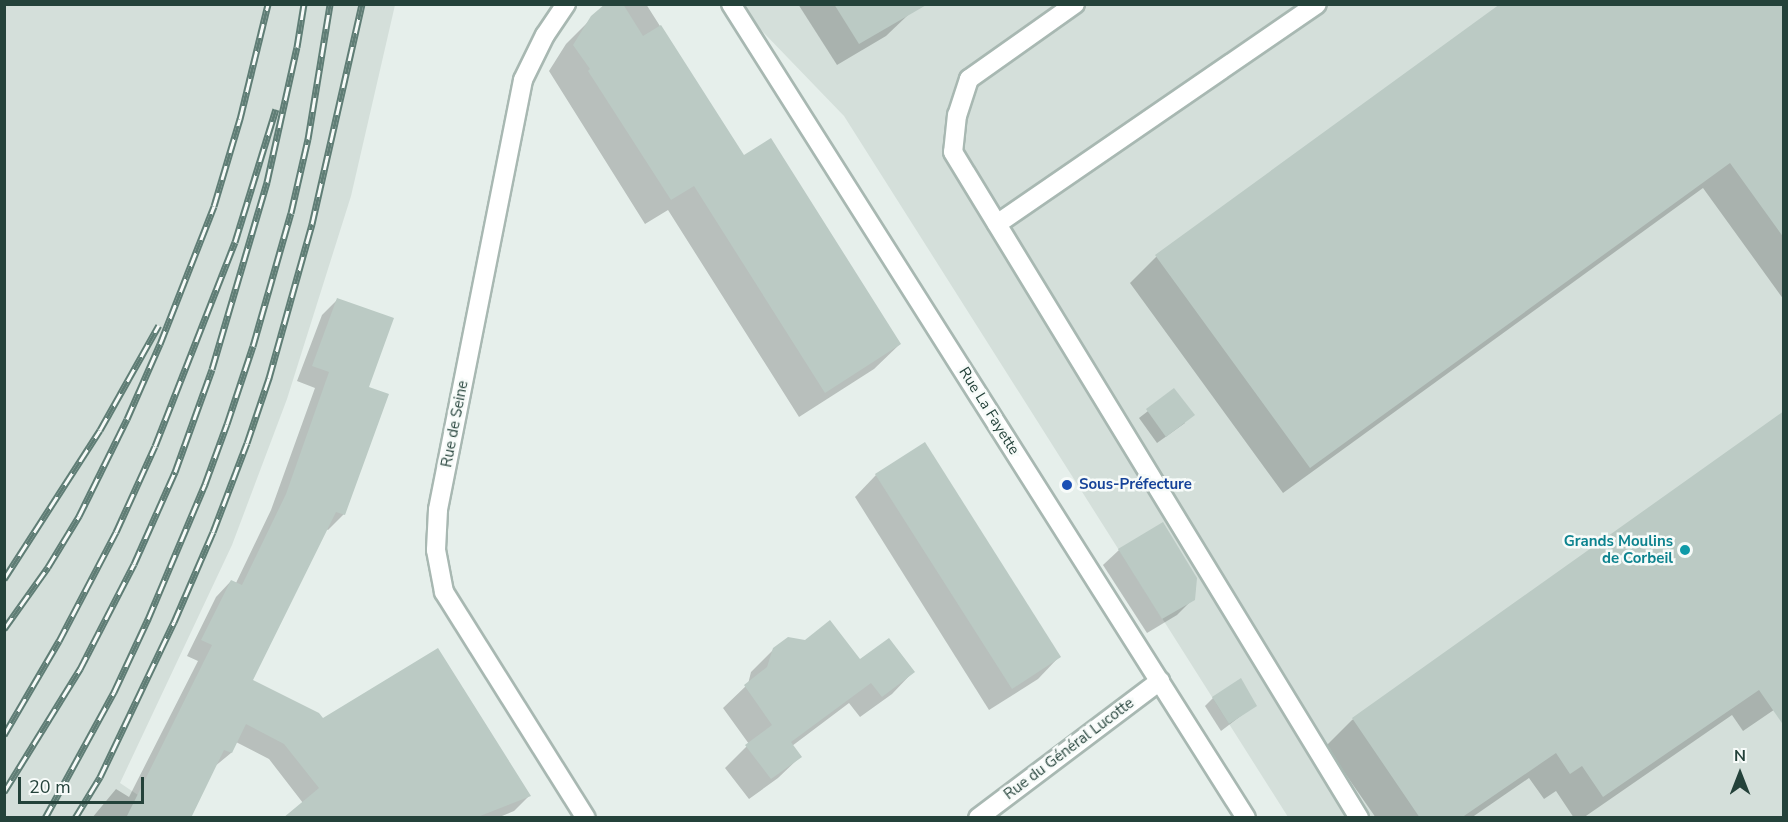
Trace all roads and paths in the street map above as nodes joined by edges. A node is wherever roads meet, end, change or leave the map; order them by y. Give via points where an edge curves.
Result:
1 (566, 4) edge
2 (731, 4) edge
3 (1075, 4) edge
4 (1317, 4) edge
5 (997, 224) junction
6 (1160, 681) junction
7 (586, 818) edge
8 (978, 818) edge
9 (1246, 818) edge
10 (1359, 818) edge

1 - 7 street, Rue de Seine via 545,35 523,80 438,510 436,550 444,592
2 - 6 street, Rue La Fayette
3 - 5 street via 969,80 957,115 953,152
4 - 5 street
5 - 10 street
6 - 8 street, Rue du Général Lucotte
6 - 9 street, Rue La Fayette

